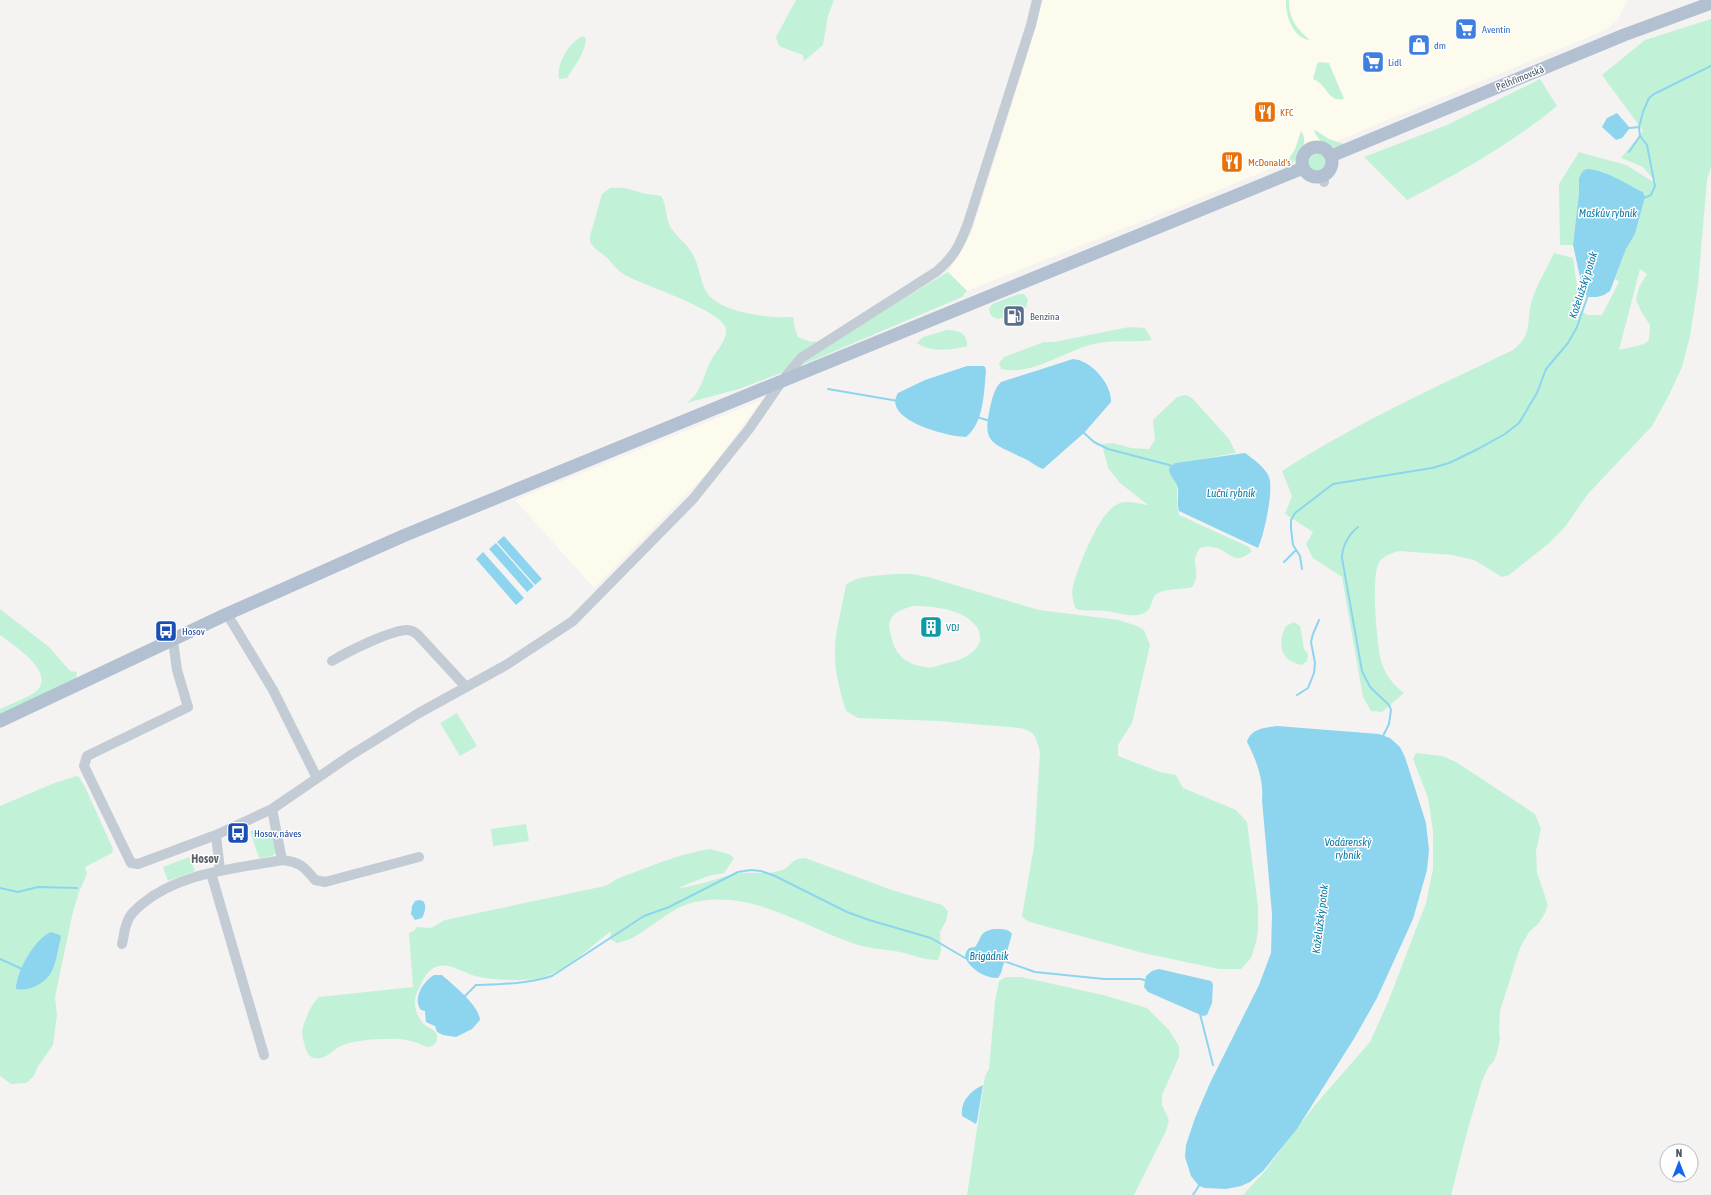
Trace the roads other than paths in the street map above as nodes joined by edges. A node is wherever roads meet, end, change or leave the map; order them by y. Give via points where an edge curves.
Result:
1 (1037, 0) edge
2 (1711, 3) edge
3 (1330, 156) junction
4 (1303, 168) junction
5 (782, 381) junction
6 (227, 614) junction
7 (173, 641) junction
8 (332, 661) dead end
9 (466, 687) junction
10 (0, 721) edge
11 (317, 778) junction
12 (272, 809) junction
13 (216, 835) junction
14 (419, 857) dead end
15 (282, 860) junction
16 (216, 872) junction
17 (122, 944) dead end
18 (264, 1056) dead end

1 - 5 street via 961,243 948,262 936,272 801,358
2 - 3 main road, Pelhřimovská via 1624,35
3 - 4 main road via 1322,148 1309,149 1303,155
3 - 4 main road via 1330,168 1323,179 1311,176
4 - 5 main road
5 - 6 main road via 403,536
5 - 9 street via 749,429 693,500 573,621 506,665
6 - 7 main road
6 - 11 street via 273,690
7 - 10 main road
7 - 13 street via 188,707 87,756 84,766 131,863 138,864
8 - 9 street via 398,631 409,630 418,634
9 - 11 street via 419,713
11 - 12 street
12 - 13 street
12 - 15 street
13 - 16 street
14 - 15 street via 325,882 315,880 294,861
15 - 16 street
16 - 17 street via 185,879 166,887 150,898 134,911 127,923
16 - 18 street

